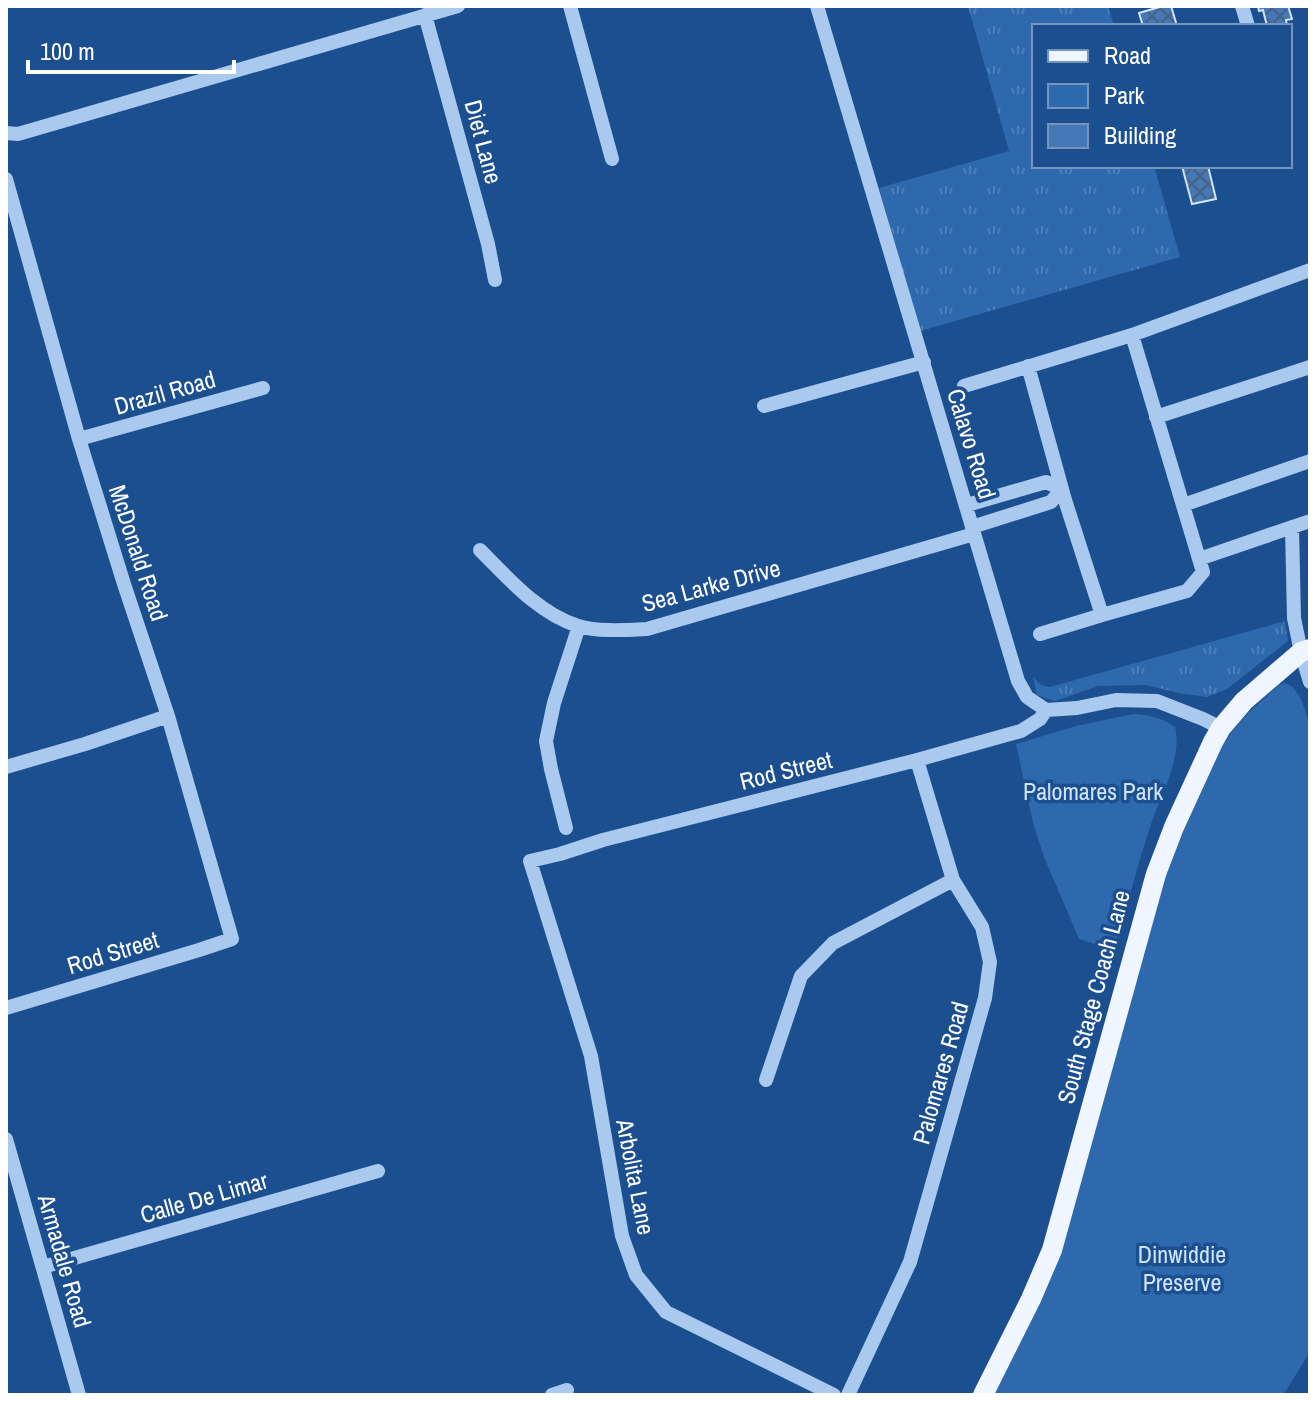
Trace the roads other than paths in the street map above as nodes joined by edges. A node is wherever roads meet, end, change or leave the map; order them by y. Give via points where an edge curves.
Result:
1 (458, 6) edge
2 (570, 6) edge
3 (817, 6) edge
4 (425, 15) junction
5 (6, 133) edge
6 (612, 159) dead end
7 (6, 179) edge
8 (1310, 270) edge
9 (495, 280) dead end
10 (1132, 335) junction
11 (924, 362) junction
12 (1028, 366) junction
13 (1310, 367) edge
14 (964, 386) dead end
15 (263, 388) dead end
16 (764, 406) dead end
17 (1156, 417) junction
18 (79, 439) junction
19 (1310, 461) edge
20 (1062, 489) junction
21 (967, 505) junction
22 (1183, 505) junction
23 (1310, 521) edge
24 (1292, 527) junction
25 (973, 530) junction
26 (480, 550) dead end
27 (1199, 559) junction
28 (1102, 615) junction
29 (579, 626) junction
30 (1040, 634) dead end
31 (1306, 650) edge
32 (1310, 682) edge
33 (1046, 710) junction
34 (168, 716) junction
35 (1221, 728) junction
36 (917, 760) junction
37 (6, 767) edge
38 (566, 828) dead end
39 (530, 861) joint
40 (953, 880) junction
41 (232, 939) joint
42 (6, 1008) edge
43 (766, 1080) dead end
44 (6, 1139) edge
45 (378, 1171) dead end
46 (43, 1267) junction
47 (79, 1395) edge
48 (834, 1395) edge
49 (848, 1395) edge
50 (983, 1395) edge

1 - 4 street
2 - 6 street
3 - 11 street, Calavo Road
4 - 5 street via 18,134
4 - 9 street, Diet Lane
7 - 18 street, McDonald Road
8 - 10 street
10 - 12 street
10 - 17 street
11 - 16 street
11 - 21 street, Calavo Road
12 - 14 street
12 - 20 street
13 - 17 street
15 - 18 street, Drazil Road
17 - 22 street
18 - 34 street, McDonald Road
19 - 22 street
20 - 21 street via 1046,482
20 - 25 street, Sea Larke Drive via 1051,502
20 - 28 street
21 - 25 street, Calavo Road
22 - 27 street
23 - 24 street
24 - 27 street
24 - 31 street via 1294,618
25 - 29 street, Sea Larke Drive via 647,629
25 - 33 street, Calavo Road via 1018,681 1027,697
26 - 29 street, Sea Larke Drive via 538,606
27 - 28 street via 1203,572 1187,591
28 - 30 street
29 - 38 street via 546,741
31 - 32 street
31 - 35 main road, South Stage Coach Lane via 1244,701
33 - 35 street via 1116,700 1157,701
33 - 36 street, Rod Street via 1021,731
34 - 37 street
34 - 41 street, McDonald Road
35 - 50 main road, South Stage Coach Lane via 1156,874 1052,1250
36 - 39 street, Rod Street
36 - 40 street, Palomares Road
39 - 48 street, Arbolita Lane via 591,1056 622,1236 636,1275 666,1312
40 - 43 street via 833,943 801,976
40 - 49 street, Palomares Road via 982,927 990,962 985,998 910,1262
41 - 42 street, Rod Street
44 - 46 street, Armadale Road
45 - 46 street, Calle De Limar
46 - 47 street, Armadale Road

